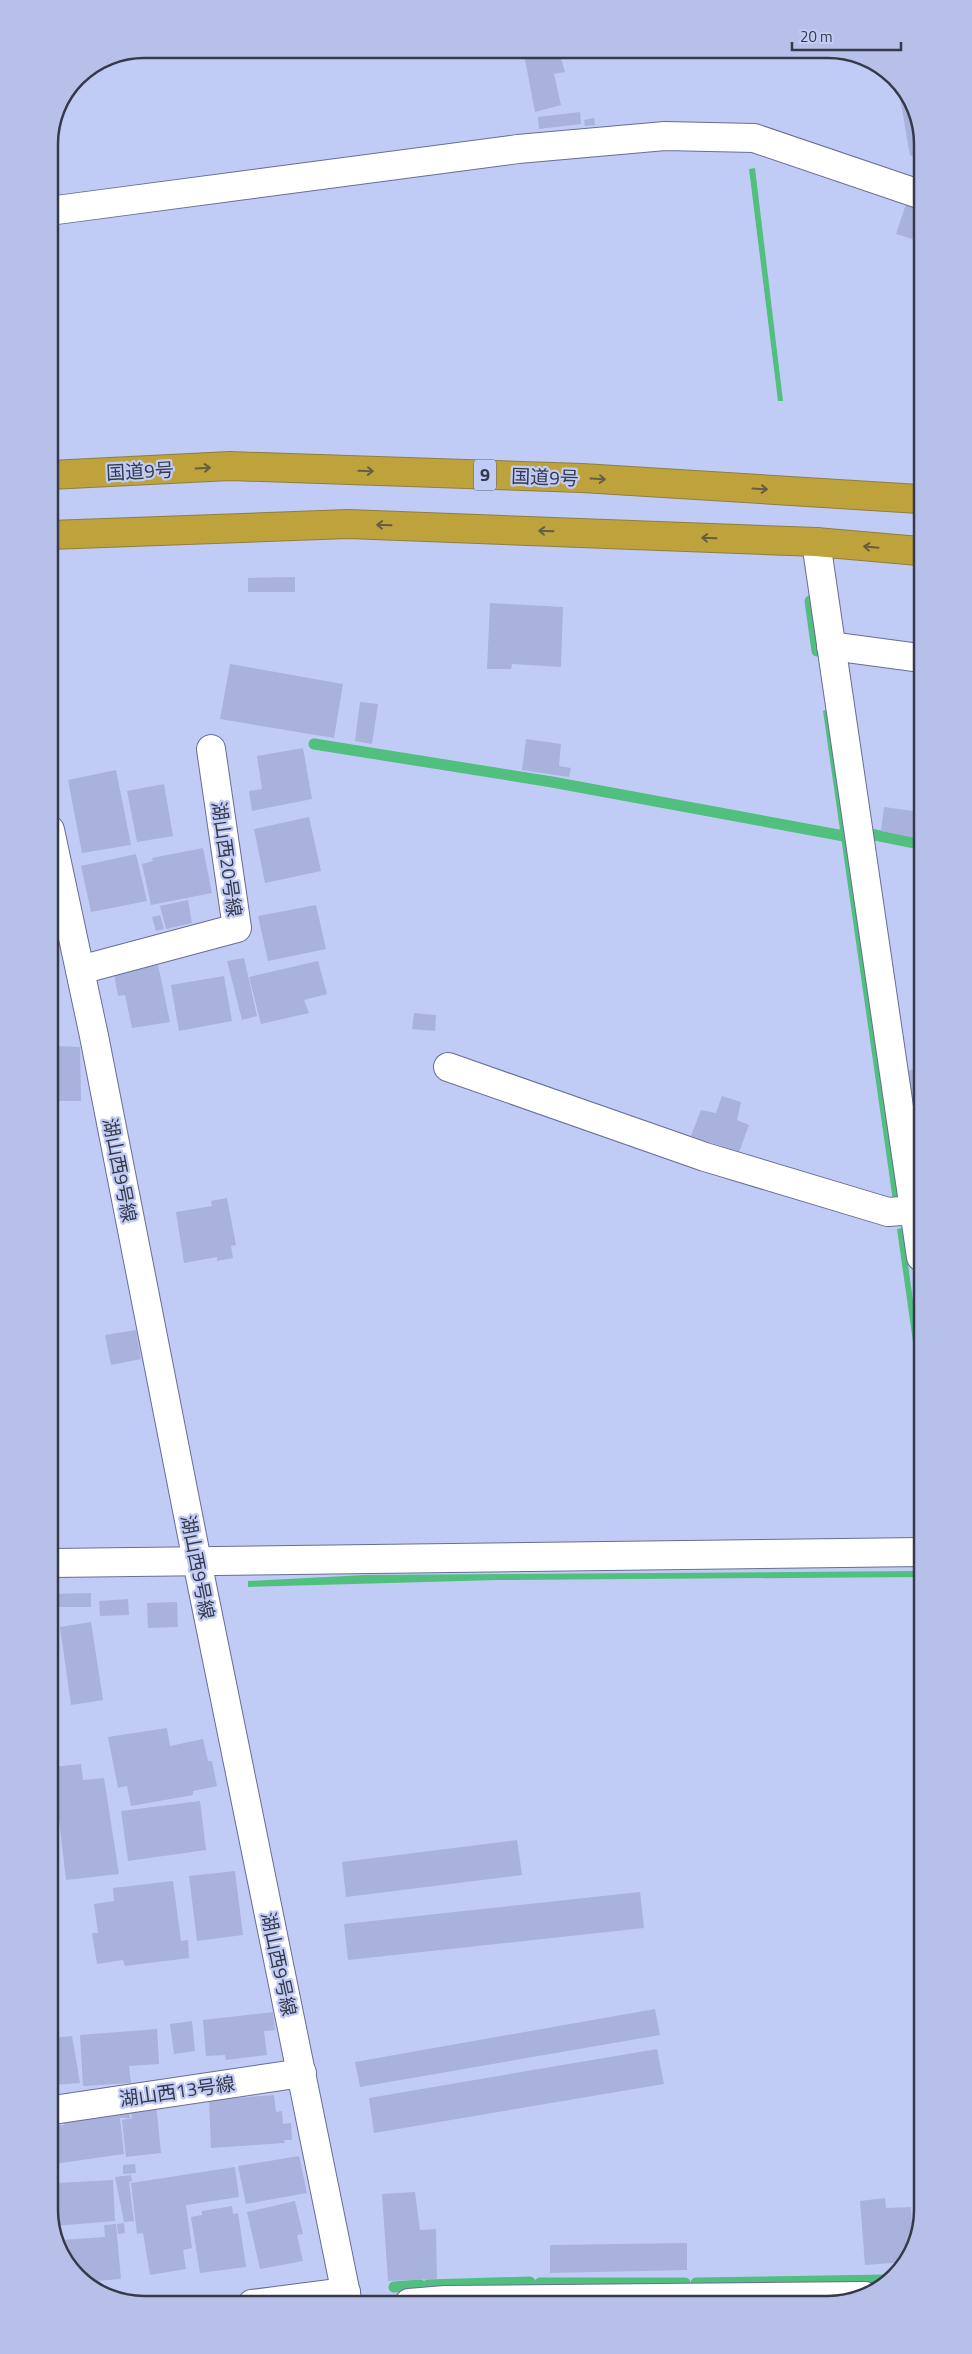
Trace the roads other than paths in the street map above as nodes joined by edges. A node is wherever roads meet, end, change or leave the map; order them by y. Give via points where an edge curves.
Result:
1 (914, 193) edge
2 (58, 210) edge
3 (58, 475) edge
4 (914, 499) edge
5 (58, 536) edge
6 (816, 542) junction
7 (914, 551) edge
8 (832, 646) junction
9 (914, 657) edge
10 (211, 749) dead end
11 (58, 867) edge
12 (80, 970) junction
13 (448, 1067) dead end
14 (914, 1210) joint
15 (914, 1552) edge
16 (197, 1561) junction
17 (58, 1563) edge
18 (302, 2073) junction
19 (58, 2109) edge
20 (347, 2296) edge

1 - 2 street via 754,138 665,136 518,150
3 -> 4 highway, 国道9号 / 9 via 240,467 582,478
6 -> 5 highway via 348,524
7 -> 6 highway
6 - 8 street
8 - 9 street
8 - 14 street
10 - 12 street, 湖山西20号線 via 237,928
11 - 12 street, 湖山西9号線
12 - 16 street, 湖山西9号線
13 - 14 street via 704,1156 888,1212
15 - 16 street
16 - 17 street
16 - 18 street, 湖山西9号線
18 - 19 street, 湖山西13号線
18 - 20 street, 湖山西9号線

